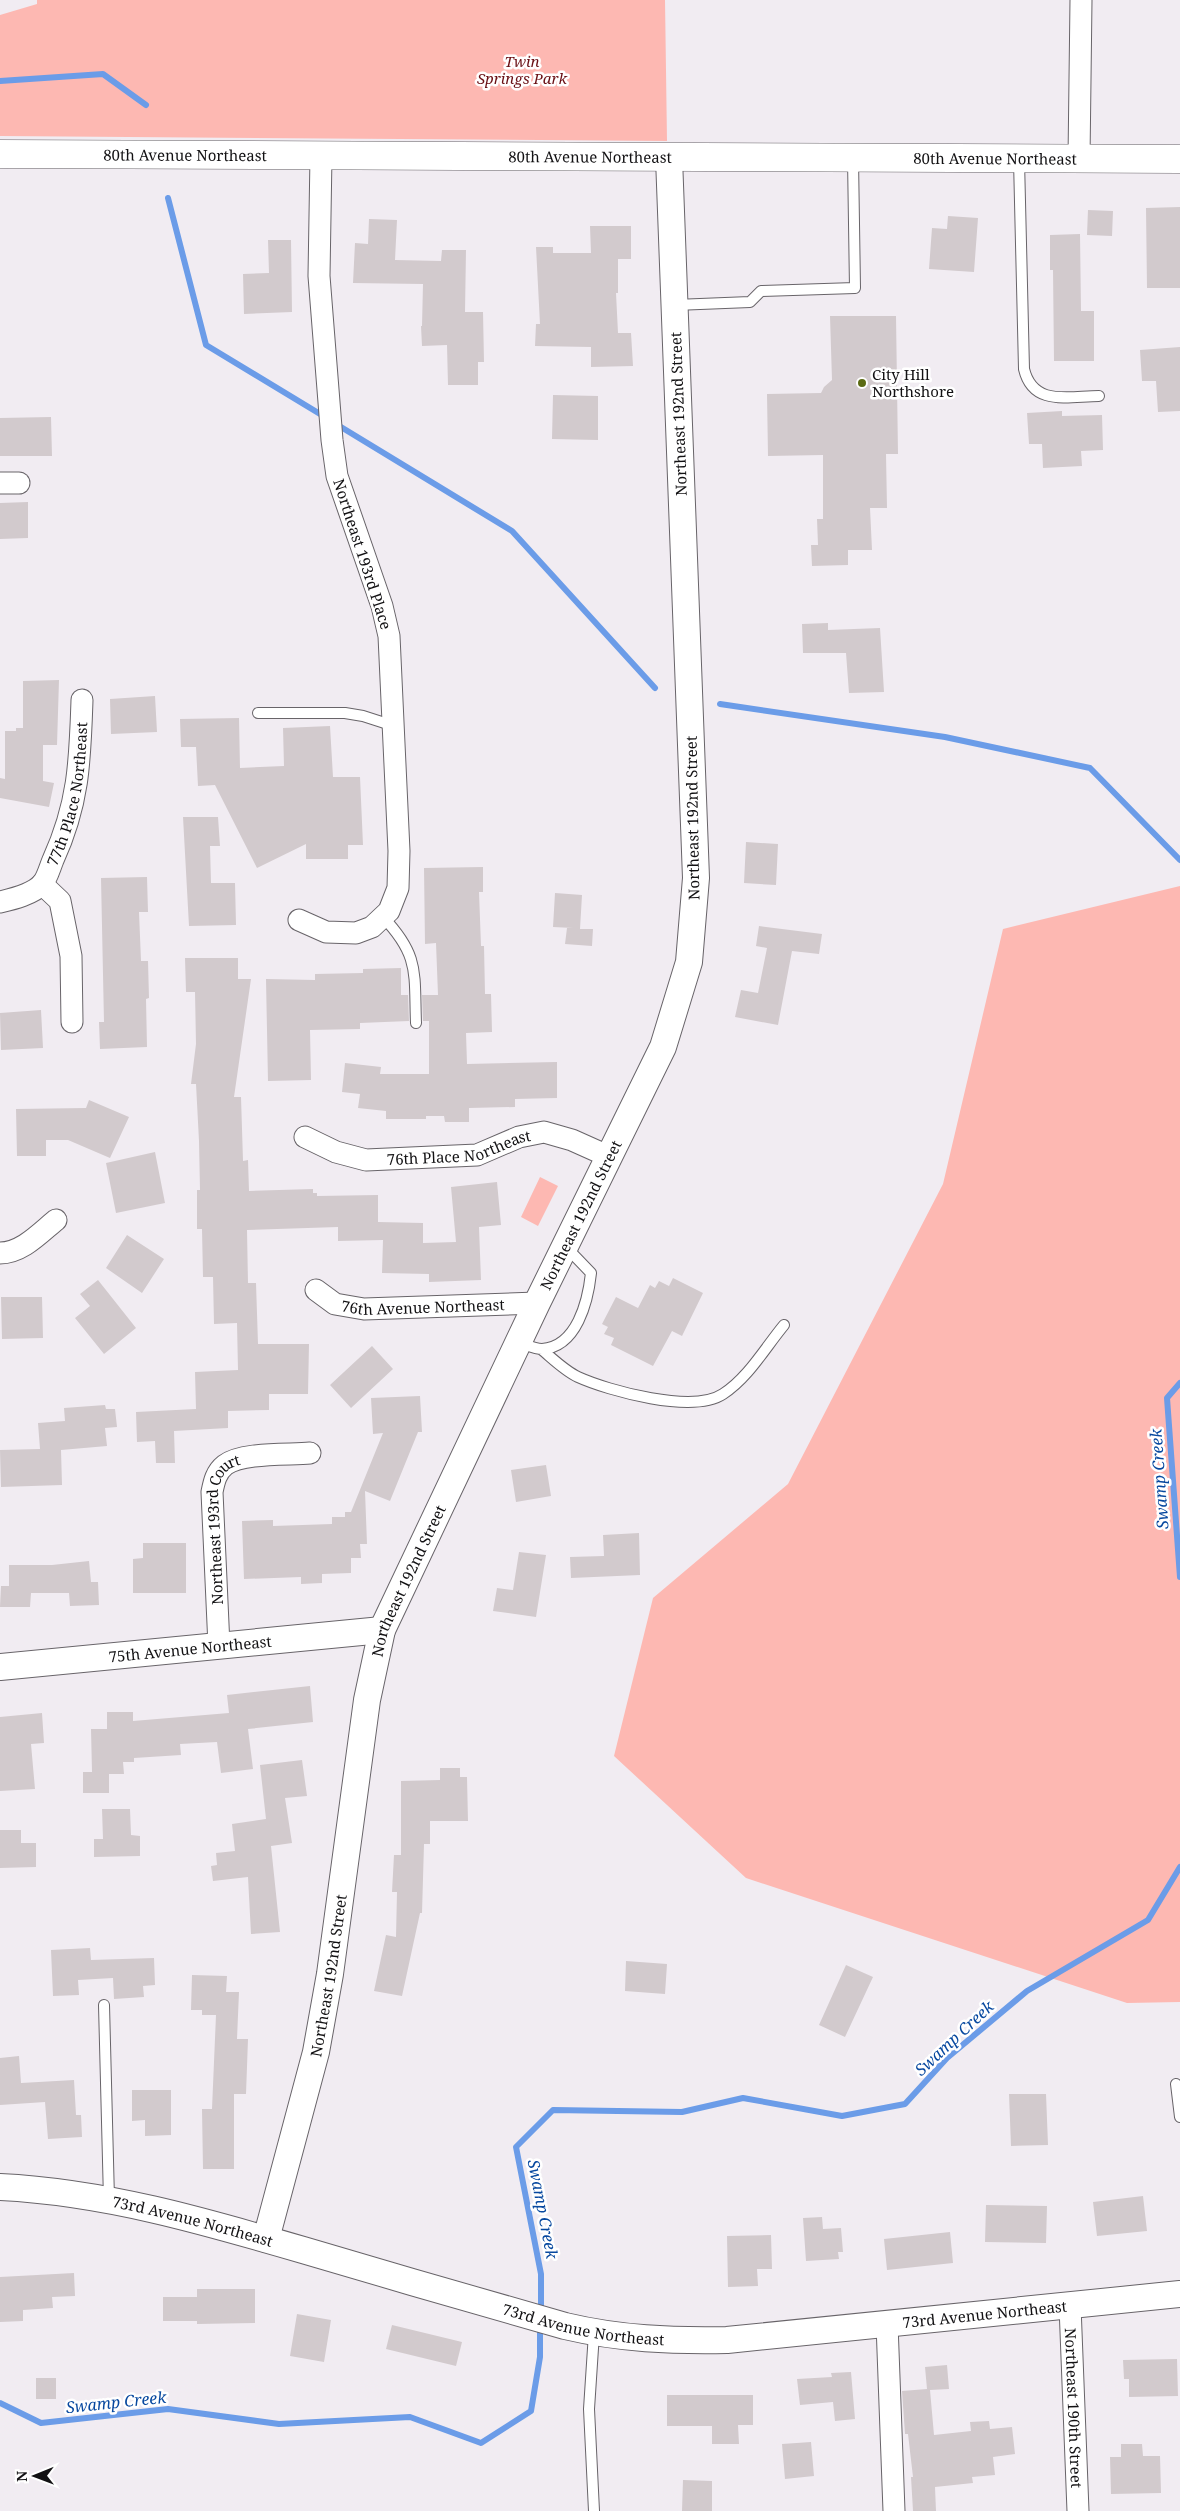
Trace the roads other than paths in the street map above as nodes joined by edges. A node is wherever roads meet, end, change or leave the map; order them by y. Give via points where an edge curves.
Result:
1 (1081, 0) edge
2 (0, 154) edge
3 (321, 156) junction
4 (669, 158) junction
5 (853, 158) junction
6 (1019, 158) junction
7 (1079, 159) junction
8 (1180, 159) edge
9 (674, 305) junction
10 (1099, 396) dead end
11 (82, 700) dead end
12 (258, 713) dead end
13 (394, 726) junction
14 (42, 884) junction
15 (0, 902) edge
16 (383, 917) junction
17 (299, 920) dead end
18 (72, 1022) dead end
19 (416, 1023) dead end
20 (305, 1137) dead end
21 (610, 1157) junction
22 (56, 1220) dead end
23 (566, 1246) junction
24 (0, 1254) edge
25 (316, 1290) dead end
26 (537, 1302) junction
27 (784, 1325) dead end
28 (530, 1346) junction
29 (310, 1453) dead end
30 (382, 1630) junction
31 (219, 1646) junction
32 (0, 1667) edge
33 (104, 2005) dead end
34 (1176, 2084) dead end
35 (1180, 2117) edge
36 (0, 2187) edge
37 (109, 2200) junction
38 (266, 2239) junction
39 (1180, 2294) edge
40 (1070, 2306) junction
41 (887, 2324) junction
42 (594, 2333) junction
43 (594, 2511) edge
44 (894, 2511) edge
45 (1078, 2511) edge

1 - 7 street
2 - 3 main road, 80th Avenue Northeast
3 - 4 main road, 80th Avenue Northeast
3 - 13 street, Northeast 193rd Place via 320,276 332,440 337,476 382,606 389,636
4 - 5 main road, 80th Avenue Northeast
4 - 9 street, Northeast 192nd Street
5 - 6 main road, 80th Avenue Northeast
5 - 9 lane via 855,288 761,291 750,302
6 - 7 main road, 80th Avenue Northeast
6 - 10 lane via 1024,369 1027,382 1044,397
7 - 8 main road, 80th Avenue Northeast
9 - 21 street, Northeast 192nd Street via 696,878 689,962 663,1047
11 - 14 street, 77th Place Northeast via 80,771 75,796 63,839
12 - 13 lane via 345,713
13 - 16 street, Northeast 193rd Place via 400,851 398,888 389,911
14 - 15 street, 77th Place Northeast via 18,898
14 - 18 street, 77th Place Northeast via 60,901 70,956
16 - 17 street, Northeast 193rd Place via 372,926 356,932 326,932
16 - 19 lane via 410,952
20 - 21 street, 76th Place Northeast via 336,1152 366,1160 477,1155 519,1137 544,1132
21 - 23 street, Northeast 192nd Street
22 - 24 street via 23,1246
23 - 26 street, Northeast 192nd Street
23 - 28 lane via 591,1273 588,1300 573,1332 554,1346
25 - 26 street, 76th Avenue Northeast via 335,1304 364,1310
26 - 28 street, Northeast 192nd Street
27 - 28 lane via 739,1381 722,1395 709,1400 649,1398 616,1391 576,1377
28 - 30 street, Northeast 192nd Street
29 - 31 street, Northeast 193rd Court via 241,1458 226,1465 216,1477 212,1492
30 - 31 street, 75th Avenue Northeast
30 - 38 street, Northeast 192nd Street via 367,1700 330,1974 316,2052
31 - 32 street, 75th Avenue Northeast
33 - 37 lane
34 - 35 lane
36 - 37 street, 73rd Avenue Northeast via 44,2189
37 - 38 street, 73rd Avenue Northeast
38 - 42 street, 73rd Avenue Northeast
39 - 40 street, 73rd Avenue Northeast
40 - 41 street, 73rd Avenue Northeast
40 - 45 street, Northeast 190th Street
41 - 42 street, 73rd Avenue Northeast via 727,2340 658,2341
41 - 44 street
42 - 43 lane via 589,2409

